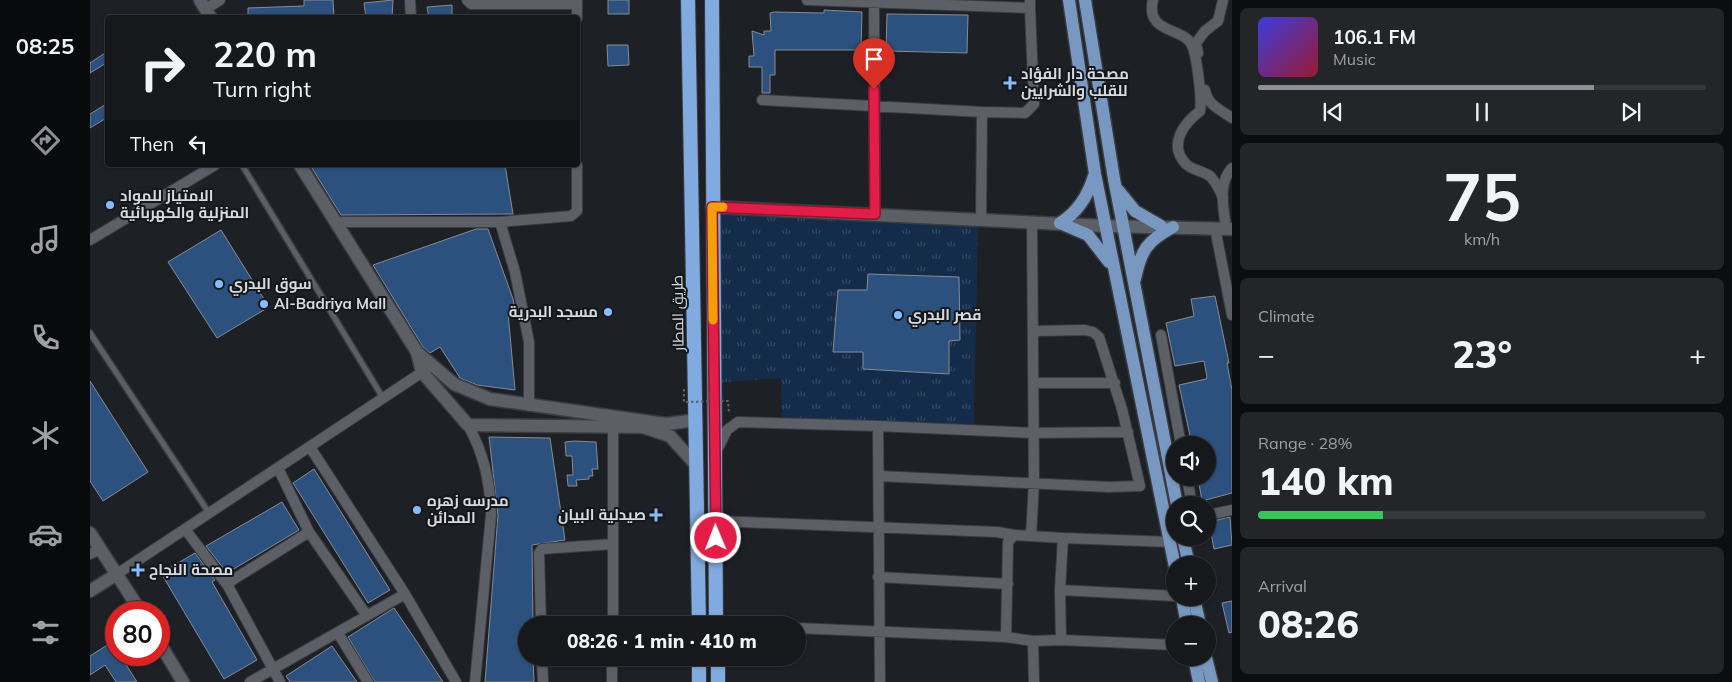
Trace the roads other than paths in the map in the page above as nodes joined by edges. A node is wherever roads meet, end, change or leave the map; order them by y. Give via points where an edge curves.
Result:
1 (220, 0) edge
2 (410, 0) edge
3 (467, 0) edge
4 (688, 0) edge
5 (712, 0) edge
6 (807, 0) edge
7 (1069, 0) edge
8 (1085, 0) edge
9 (1153, 0) edge
10 (1223, 0) edge
11 (874, 1) edge
12 (577, 2) edge
13 (1030, 4) edge
14 (205, 9) edge
15 (411, 15) edge
16 (577, 15) edge
17 (762, 100) dead end
18 (874, 106) junction
19 (982, 112) junction
20 (1232, 118) edge
21 (212, 167) edge
22 (243, 167) edge
23 (301, 167) edge
24 (577, 167) edge
25 (1232, 168) edge
26 (1095, 174) junction
27 (1116, 188) junction
28 (1223, 198) junction
29 (712, 207) junction
30 (875, 214) junction
31 (981, 219) junction
32 (337, 222) junction
33 (500, 222) junction
34 (1032, 222) junction
35 (1060, 223) junction
36 (1104, 226) junction
37 (1123, 226) junction
38 (1167, 226) junction
39 (1224, 229) edge
40 (90, 240) edge
41 (1112, 266) junction
42 (1134, 289) junction
43 (1232, 315) edge
44 (1034, 330) junction
45 (90, 333) edge
46 (1161, 335) dead end
47 (428, 368) junction
48 (1033, 383) junction
49 (1115, 383) junction
50 (383, 398) junction
51 (529, 406) junction
52 (696, 420) junction
53 (612, 423) junction
54 (468, 425) junction
55 (878, 426) junction
56 (1128, 432) junction
57 (1033, 433) junction
58 (1179, 436) edge
59 (310, 447) junction
60 (714, 454) junction
61 (697, 466) junction
62 (278, 468) junction
63 (880, 476) junction
64 (1034, 482) junction
65 (1140, 486) junction
66 (1158, 486) junction
67 (1175, 496) edge
68 (1232, 510) edge
69 (209, 513) junction
70 (1216, 513) edge
71 (716, 521) junction
72 (1166, 523) edge
73 (879, 527) junction
74 (185, 529) junction
75 (309, 532) junction
76 (90, 533) edge
77 (1014, 535) junction
78 (1031, 536) junction
79 (1063, 538) junction
80 (1166, 542) edge
81 (613, 544) junction
82 (95, 552) edge
83 (117, 574) junction
84 (878, 577) junction
85 (1008, 584) junction
86 (228, 586) junction
87 (1060, 590) junction
88 (90, 591) edge
89 (405, 594) junction
90 (1166, 596) edge
91 (134, 601) edge
92 (367, 616) junction
93 (541, 616) edge
94 (613, 616) edge
95 (699, 616) edge
96 (716, 616) edge
97 (806, 628) edge
98 (879, 631) junction
99 (338, 633) junction
100 (1006, 637) junction
101 (1033, 640) junction
102 (1062, 640) junction
103 (1166, 645) edge
104 (170, 660) edge
105 (542, 666) edge
106 (612, 666) edge
107 (699, 666) edge
108 (718, 666) edge
109 (1195, 666) edge
110 (1208, 666) edge
111 (273, 670) junction
112 (184, 682) edge
113 (250, 682) edge
114 (280, 682) edge
115 (368, 682) edge
116 (456, 682) edge
117 (475, 682) edge
118 (543, 682) edge
119 (612, 682) edge
120 (699, 682) edge
121 (718, 682) edge
122 (880, 682) edge
123 (1034, 682) edge
124 (1198, 682) edge
125 (1212, 682) edge

1 - 14 street
2 - 15 street
3 - 12 street via 471,4
4 - 52 highway, طريق المطار
5 - 29 highway
6 - 11 street
7 - 26 main road
8 - 27 main road
9 - 28 street via 1151,7 1158,24 1185,36 1192,44 1202,99 1200,111 1179,133 1179,150 1186,164 1210,176
10 - 20 street via 1218,21 1196,43 1206,98
11 - 13 street
11 - 18 street
12 - 16 street
13 - 19 street via 1034,104 1025,113
17 - 18 street
18 - 19 street
18 - 30 street
19 - 31 street
21 - 40 street
22 - 50 lane
23 - 32 main road
24 - 33 street via 577,211 572,216
25 - 28 street via 1224,181
26 - 35 main road via 1082,203
26 - 36 main road
27 - 37 main road
27 - 38 main road via 1135,211
28 - 39 street
29 - 30 main road
29 - 60 highway
30 - 31 main road
31 - 34 main road
32 - 33 street
32 - 47 main road
33 - 51 street via 515,272 529,342
34 - 35 main road
34 - 44 street
35 - 36 main road
35 - 41 main road via 1088,236
36 - 37 main road
36 - 41 main road
37 - 38 main road
37 - 42 main road
38 - 39 main road
38 - 42 main road via 1144,250 1138,263
39 - 43 street
41 - 66 main road
42 - 67 main road
44 - 48 street
44 - 49 street via 1093,332 1103,346
45 - 69 lane
46 - 58 street
47 - 50 street
47 - 51 main road via 474,394
47 - 54 main road
48 - 49 street
48 - 57 street
49 - 56 street
50 - 59 street
51 - 53 main road
52 - 53 main road via 666,424
52 - 61 highway, طريق المطار
53 - 54 main road
53 - 61 main road via 661,431 677,441
53 - 81 street
54 - 117 street via 486,466 491,515
55 - 57 street
55 - 60 street via 738,422 727,430
55 - 63 street
56 - 57 street
56 - 65 street
57 - 64 street
59 - 62 street
59 - 89 street
60 - 71 highway
61 - 95 highway, طريق المطار
62 - 69 street
62 - 75 street
63 - 64 street
63 - 73 street
64 - 65 street
64 - 78 street
65 - 66 street
66 - 72 main road
68 - 70 street
69 - 74 street
71 - 73 street
71 - 96 highway
73 - 77 street
73 - 84 street
74 - 83 street
74 - 86 street
75 - 86 street
75 - 92 street
76 - 82 main road
77 - 78 street
77 - 85 street via 1008,546
78 - 79 street
79 - 80 street
79 - 87 street
81 - 93 street via 542,549 539,553
81 - 94 street
82 - 83 main road
83 - 88 main road
83 - 91 main road
84 - 85 street
84 - 98 street
85 - 100 street
86 - 111 street
87 - 90 street
87 - 102 street
89 - 92 street
89 - 116 street
92 - 99 street
97 - 98 street
98 - 100 street
98 - 122 street
99 - 111 street
99 - 115 street
100 - 101 street
101 - 102 street
101 - 123 street
102 - 103 street
104 - 112 main road
105 - 118 street
106 - 119 street
107 - 120 highway
108 - 121 highway
109 - 124 main road
110 - 125 main road
111 - 113 street
111 - 114 street

